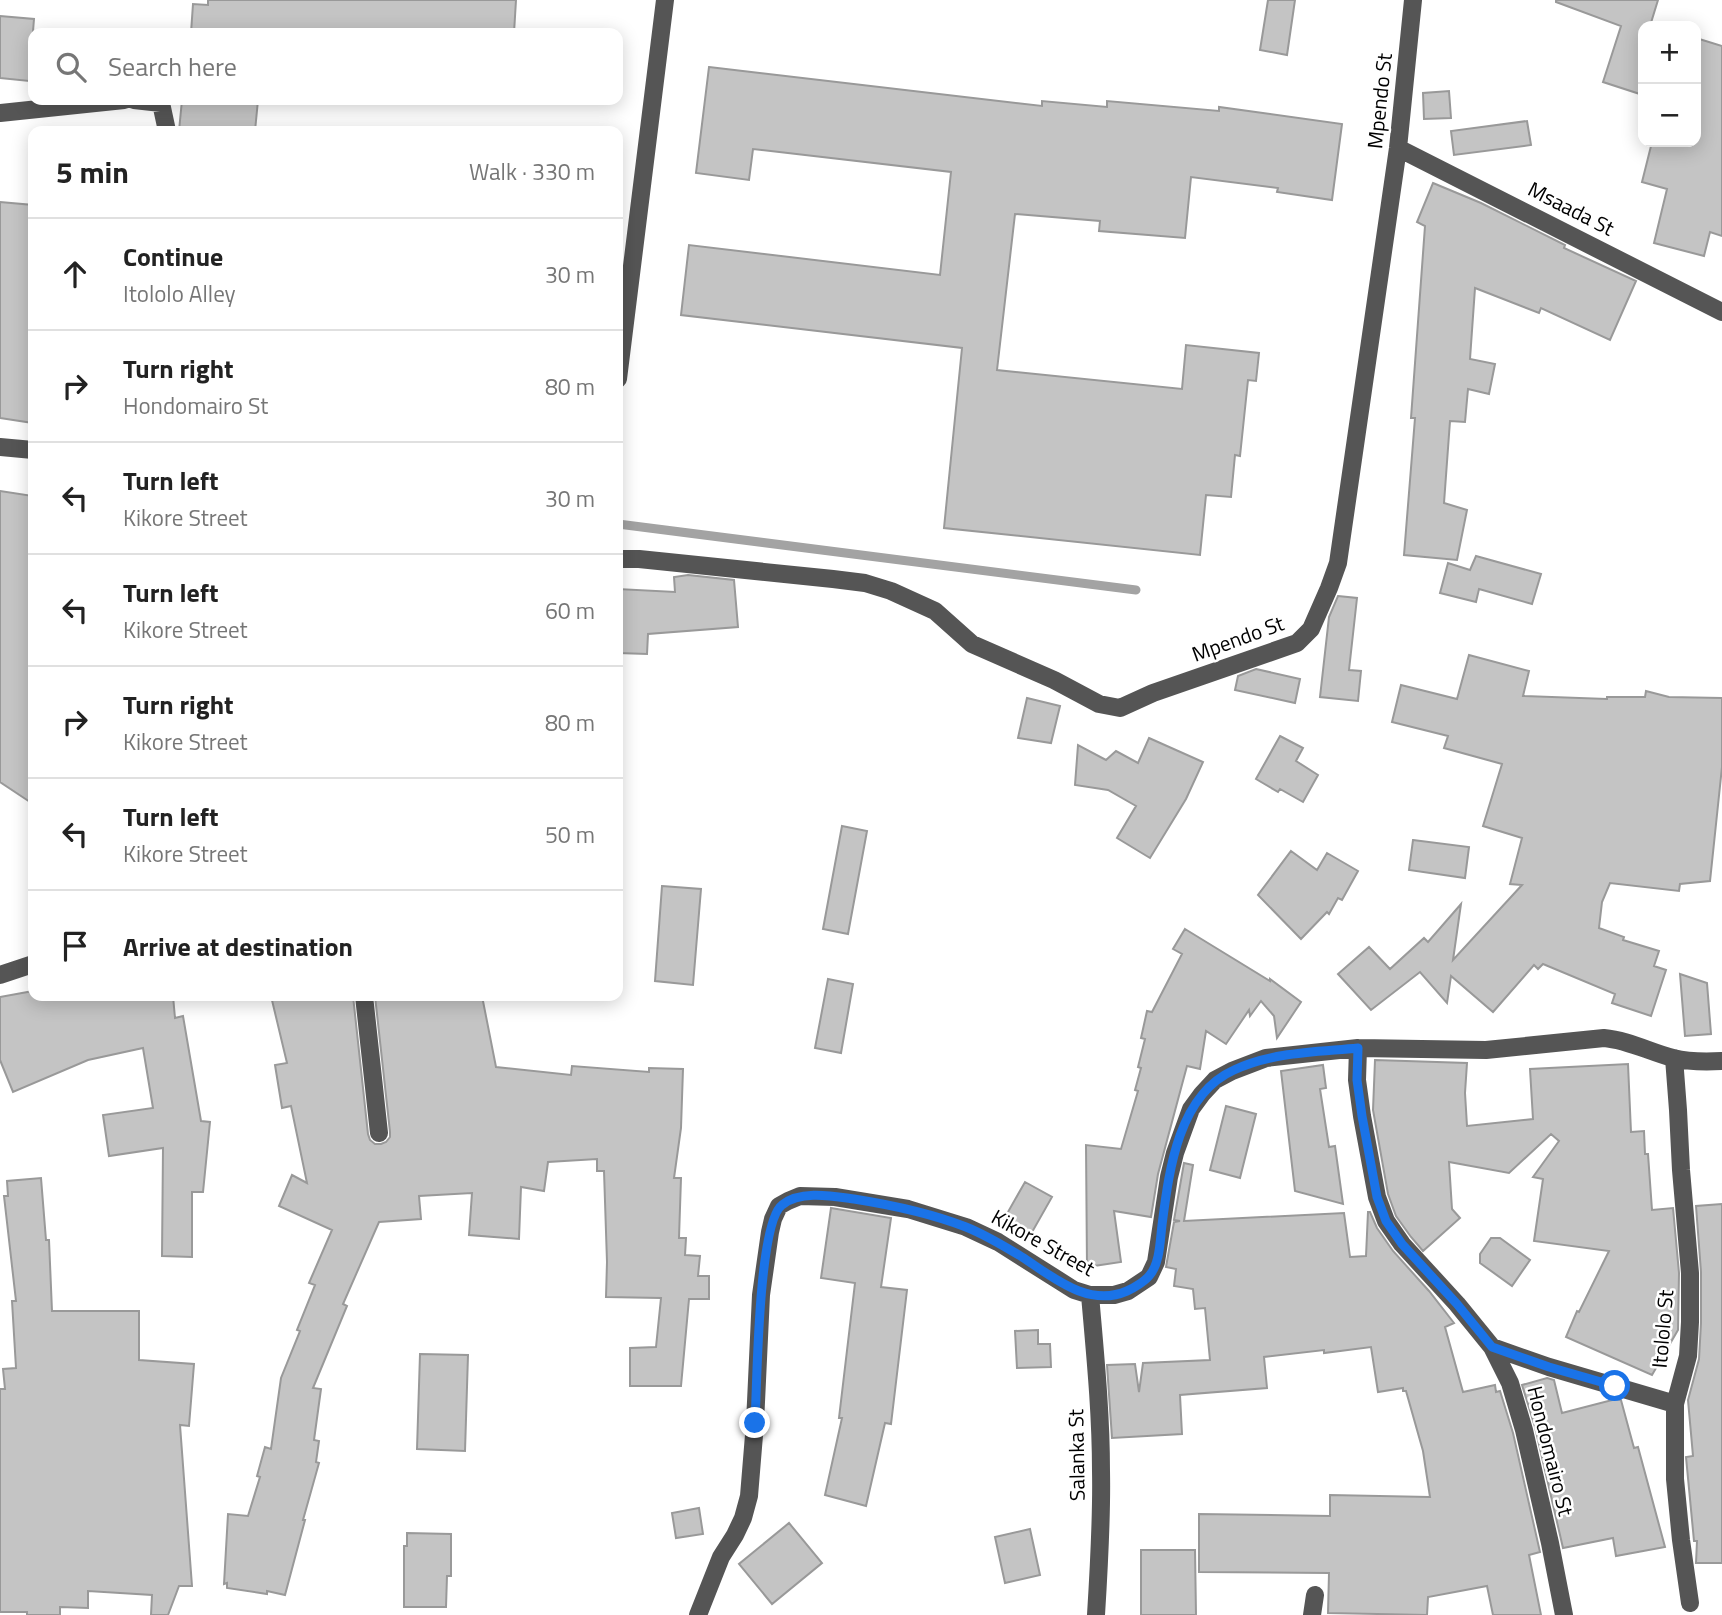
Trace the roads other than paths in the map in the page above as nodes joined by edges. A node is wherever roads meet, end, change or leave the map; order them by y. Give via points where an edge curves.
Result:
1 (665, 0) edge
2 (1413, 0) edge
3 (76, 105) edge
4 (161, 105) edge
5 (0, 113) edge
6 (166, 126) edge
7 (1398, 148) junction
8 (1722, 312) edge
9 (623, 339) edge
10 (0, 447) edge
11 (28, 450) edge
12 (623, 559) edge
13 (28, 966) edge
14 (0, 975) edge
15 (365, 1001) edge
16 (1358, 1048) junction
17 (1674, 1058) junction
18 (1722, 1061) edge
19 (379, 1133) dead end
20 (1090, 1295) junction
21 (1492, 1347) junction
22 (1675, 1404) junction
23 (1315, 1595) dead end
24 (1690, 1603) dead end
25 (698, 1615) edge
26 (1096, 1615) edge
27 (1312, 1615) edge
28 (1564, 1615) edge

1 - 9 street
2 - 7 street, Mpendo St
3 - 5 street
4 - 6 street
7 - 8 street, Msaada St
7 - 12 street, Mpendo St via 1338,563 1311,629 1297,643 1120,708 1099,704 972,644 935,611 878,587
10 - 11 street
13 - 14 street
15 - 19 street
16 - 17 street, Kikore Street via 1486,1050 1604,1038
16 - 20 street, Kikore Street via 1266,1058 1215,1080 1191,1109 1183,1128 1149,1277 1128,1291
16 - 21 street, Hondomairo St via 1362,1116 1386,1221
17 - 18 street, Kikore Street
17 - 22 street, Itololo St via 1690,1273 1688,1356
20 - 25 street, Kikore Street via 1074,1290 998,1242 908,1209 800,1196 779,1206 770,1232 761,1295 749,1496
20 - 26 street, Salanka St via 1101,1470
21 - 22 street
21 - 28 street, Hondomairo St via 1510,1383 1524,1430
22 - 24 street, Itololo St via 1675,1479
23 - 27 street

